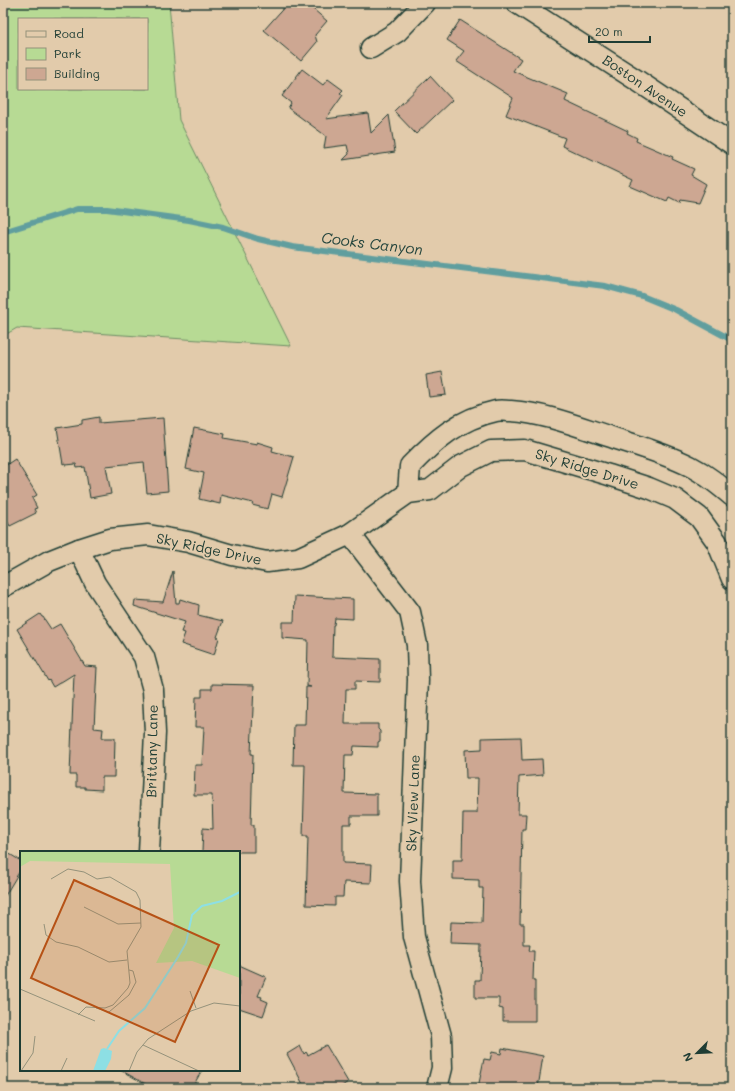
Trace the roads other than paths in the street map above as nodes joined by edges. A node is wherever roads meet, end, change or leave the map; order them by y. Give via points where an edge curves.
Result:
1 (425, 3) edge
2 (517, 3) edge
3 (371, 48) dead end
4 (732, 144) edge
5 (408, 493) junction
6 (732, 496) edge
7 (350, 534) junction
8 (79, 550) junction
9 (732, 579) edge
10 (3, 587) edge
11 (150, 851) edge
12 (437, 1088) edge

1 - 3 street via 397,32
2 - 4 street, Boston Avenue
5 - 6 street via 410,466 426,449 447,432 468,420 497,411 524,412 568,423 663,455 716,481
5 - 7 street, Sky Ridge Drive
5 - 9 street, Sky Ridge Drive via 430,490 461,466 491,451 525,450 622,479 675,499 699,517 717,542
7 - 8 street, Sky Ridge Drive via 298,558 267,562 188,542 148,535 110,539
7 - 12 street, Sky View Lane via 410,612 417,645 418,680 410,882 414,937 442,1036 442,1068
8 - 10 street, Sky Ridge Drive via 49,561
8 - 11 street, Brittany Lane via 95,583 144,657 153,690 155,733

